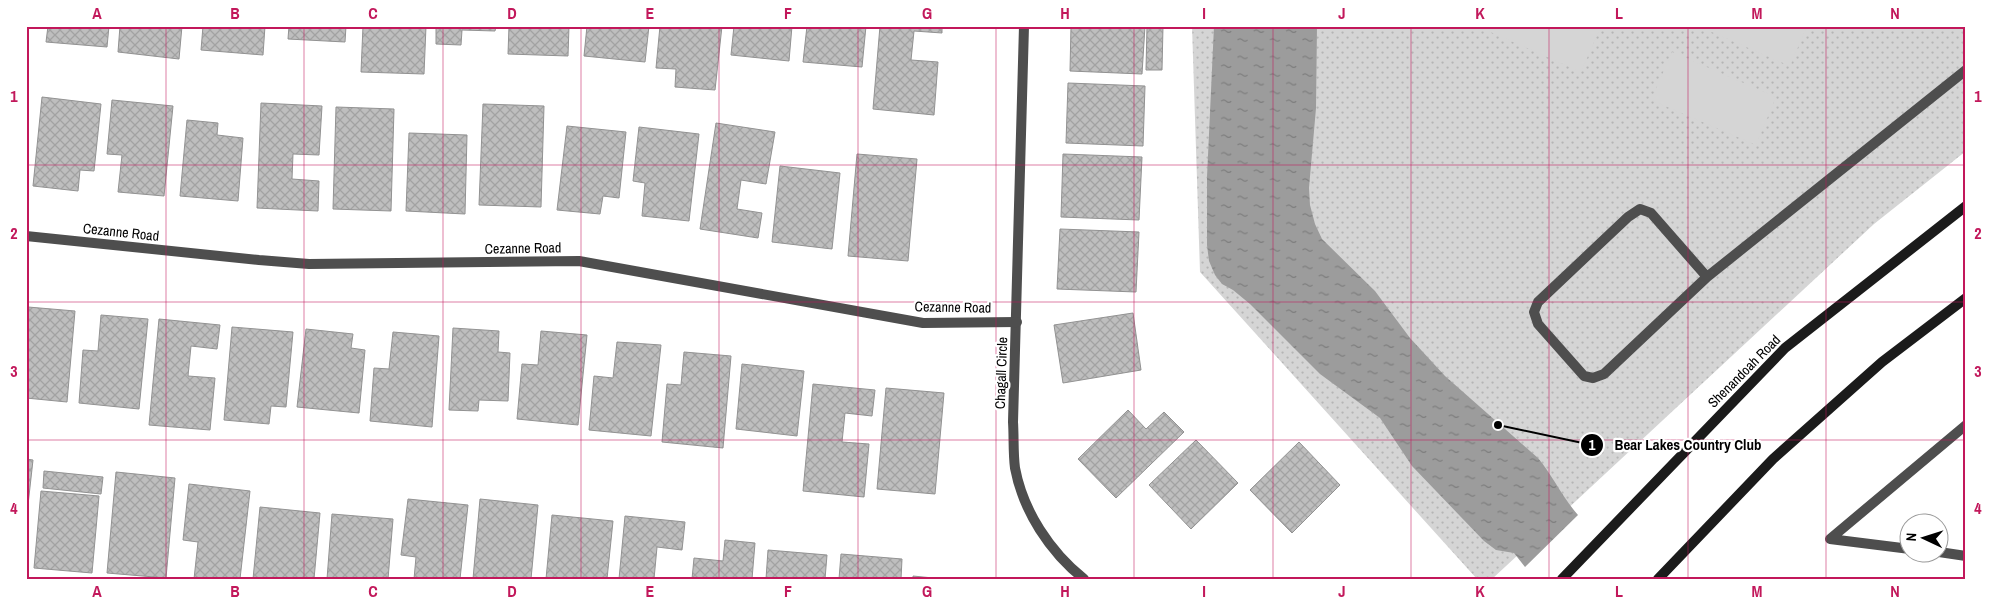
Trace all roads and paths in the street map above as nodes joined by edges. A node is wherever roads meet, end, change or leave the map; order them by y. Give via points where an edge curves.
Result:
1 (1024, 26) edge
2 (1966, 70) edge
3 (1966, 206) edge
4 (26, 236) edge
5 (1708, 277) junction
6 (1966, 298) edge
7 (1017, 322) junction
8 (1966, 425) edge
9 (1900, 548) edge
10 (1950, 554) edge
11 (1966, 556) edge
12 (1084, 579) edge
13 (1562, 579) edge
14 (1658, 579) edge

1 - 7 street, Chagall Circle
2 - 5 street
3 - 13 street, Shenandoah Road via 1785,348
4 - 7 street, Cezanne Road via 309,264 579,261 924,323
5 - 5 street via 1651,212 1640,209 1538,302 1534,312 1538,324 1584,376 1594,378 1604,374
6 - 14 street via 1882,362 1774,459
7 - 12 street, Chagall Circle via 1013,422 1015,467 1020,489 1042,533
8 - 9 street via 1830,539
10 - 11 street

